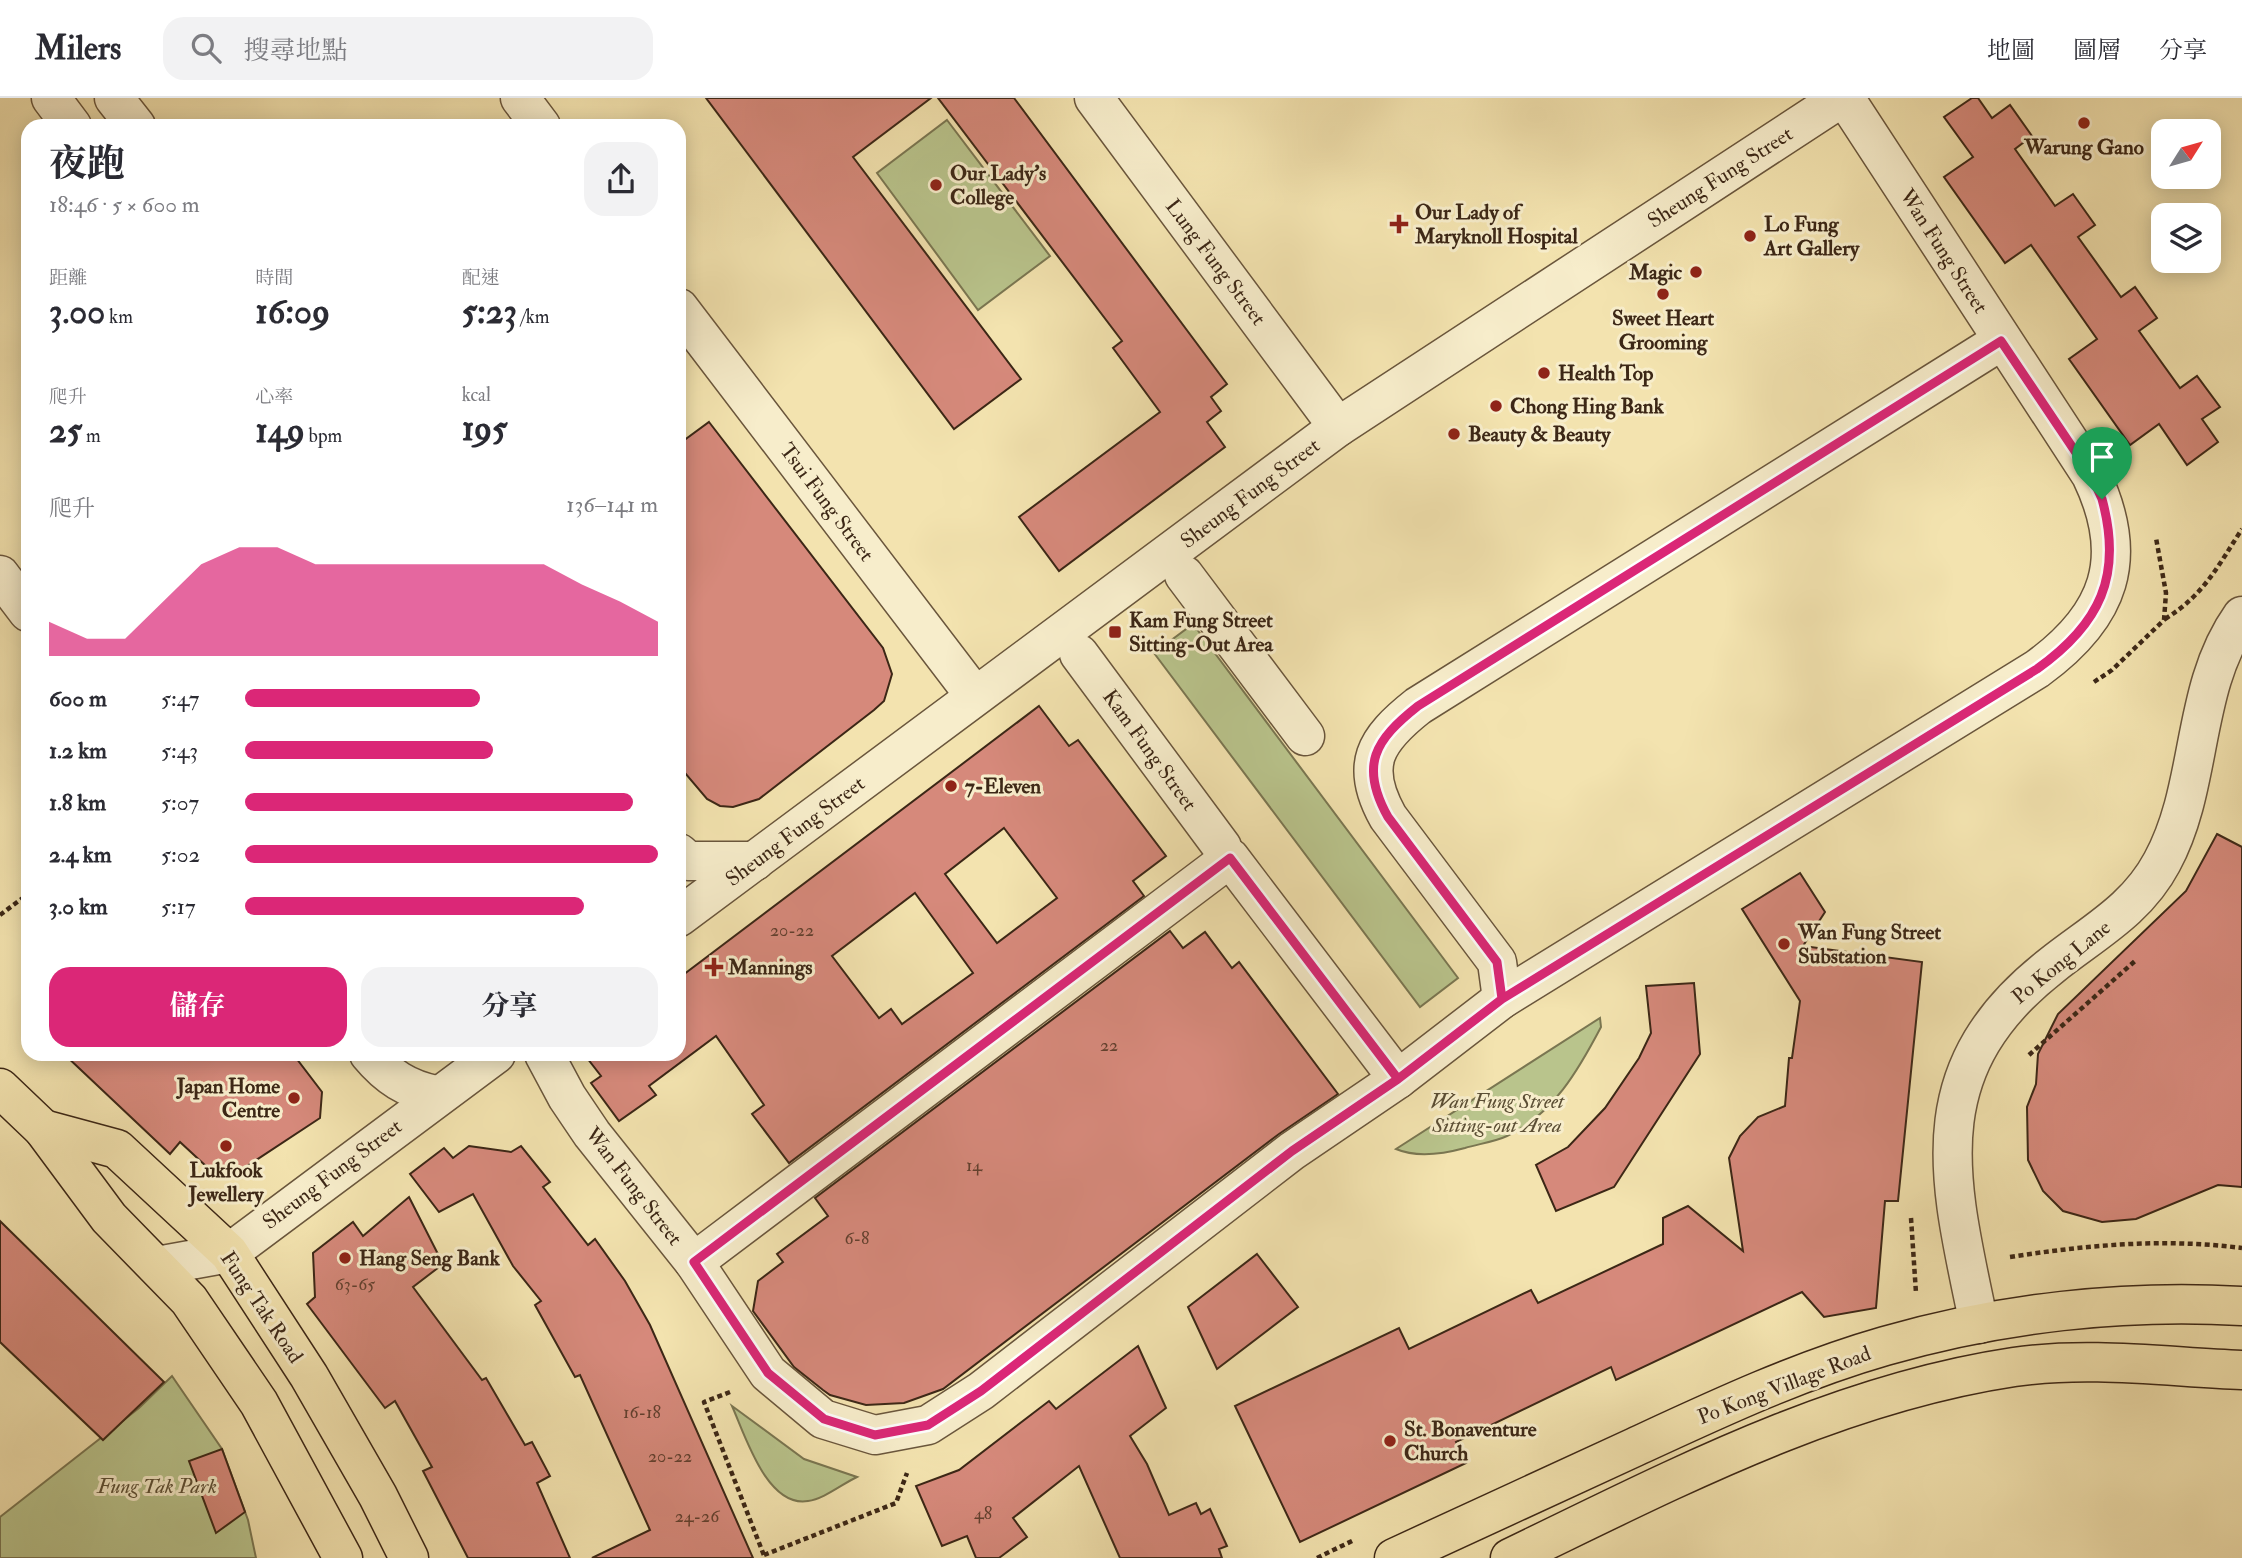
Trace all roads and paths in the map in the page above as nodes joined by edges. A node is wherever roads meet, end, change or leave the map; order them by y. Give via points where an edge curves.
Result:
1 (51, 98) edge
2 (114, 98) edge
3 (520, 98) edge
4 (1094, 98) edge
5 (1843, 98) edge
6 (67, 119) edge
7 (130, 119) edge
8 (536, 119) edge
9 (686, 317) edge
10 (2001, 341) junction
11 (1338, 427) junction
12 (2242, 529) edge
13 (0, 575) edge
14 (1184, 575) dead end
15 (21, 603) edge
16 (2242, 616) edge
17 (2164, 620) dead end
18 (1079, 654) dead end
19 (975, 696) junction
20 (1305, 736) dead end
21 (1226, 853) junction
22 (686, 859) edge
23 (755, 861) junction
24 (21, 899) edge
25 (686, 912) edge
26 (0, 915) edge
27 (2138, 958) dead end
28 (1502, 999) junction
29 (2025, 1059) dead end
30 (375, 1061) edge
31 (486, 1061) edge
32 (548, 1061) edge
33 (1398, 1079) junction
34 (0, 1088) edge
35 (436, 1095) junction
36 (43, 1129) junction
37 (2242, 1248) edge
38 (229, 1253) junction
39 (1997, 1259) dead end
40 (694, 1262) junction
41 (157, 1266) junction
42 (2242, 1306) edge
43 (1979, 1324) junction
44 (2242, 1370) edge
45 (740, 1387) dead end
46 (910, 1464) dead end
47 (765, 1556) edge
48 (343, 1558) edge
49 (409, 1558) edge
50 (1394, 1558) edge
51 (1510, 1558) edge

1 - 6 street
2 - 7 street
3 - 8 street
4 - 11 street, Lung Fung Street
5 - 10 street, Wan Fung Street
5 - 11 street, Sheung Fung Street
9 - 19 street, Tsui Fung Street
10 - 28 street, Wan Fung Street via 2091,475 2102,499 2111,547 2108,575 2101,601 2087,625 2067,648 2037,669
10 - 28 street via 1418,706 1382,738 1372,776 1377,796 1497,962
11 - 19 street, Sheung Fung Street
12 - 17 path via 2207,585 2190,604
13 - 15 street
14 - 20 street
16 - 43 street, Po Kong Lane via 2212,678 2181,812 2162,863 2135,901 2015,996 1994,1020 1967,1074 1956,1106 1951,1180
18 - 21 street, Kam Fung Street
19 - 23 street, Sheung Fung Street
21 - 33 street, Kam Fung Street
21 - 40 street
22 - 23 street
23 - 25 street, Sheung Fung Street
24 - 26 path
27 - 29 path
28 - 33 street, Wan Fung Street
30 - 35 street via 411,1090
31 - 35 street, Sheung Fung Street
32 - 40 street, Wan Fung Street via 592,1134
33 - 40 street, Wan Fung Street via 1292,1151 981,1391 928,1425 875,1435 824,1419 768,1373
34 - 36 main road, Fung Tak Road
35 - 38 street, Sheung Fung Street
36 - 38 main road, Fung Tak Road via 117,1149
36 - 41 main road, Fung Tak Road via 109,1218
37 - 39 path via 2189,1241 2070,1248
38 - 41 street, Sheung Fung Street
38 - 49 main road, Fung Tak Road via 309,1376
41 - 48 main road, Fung Tak Road via 189,1300 259,1403
42 - 43 main road, Po Kong Village Road via 2128,1306
43 - 50 main road, Po Kong Village Road via 1814,1369
44 - 51 main road, Po Kong Village Road via 2079,1363 2017,1367 1956,1378 1794,1427
45 - 47 path via 704,1402
46 - 47 path via 896,1503

